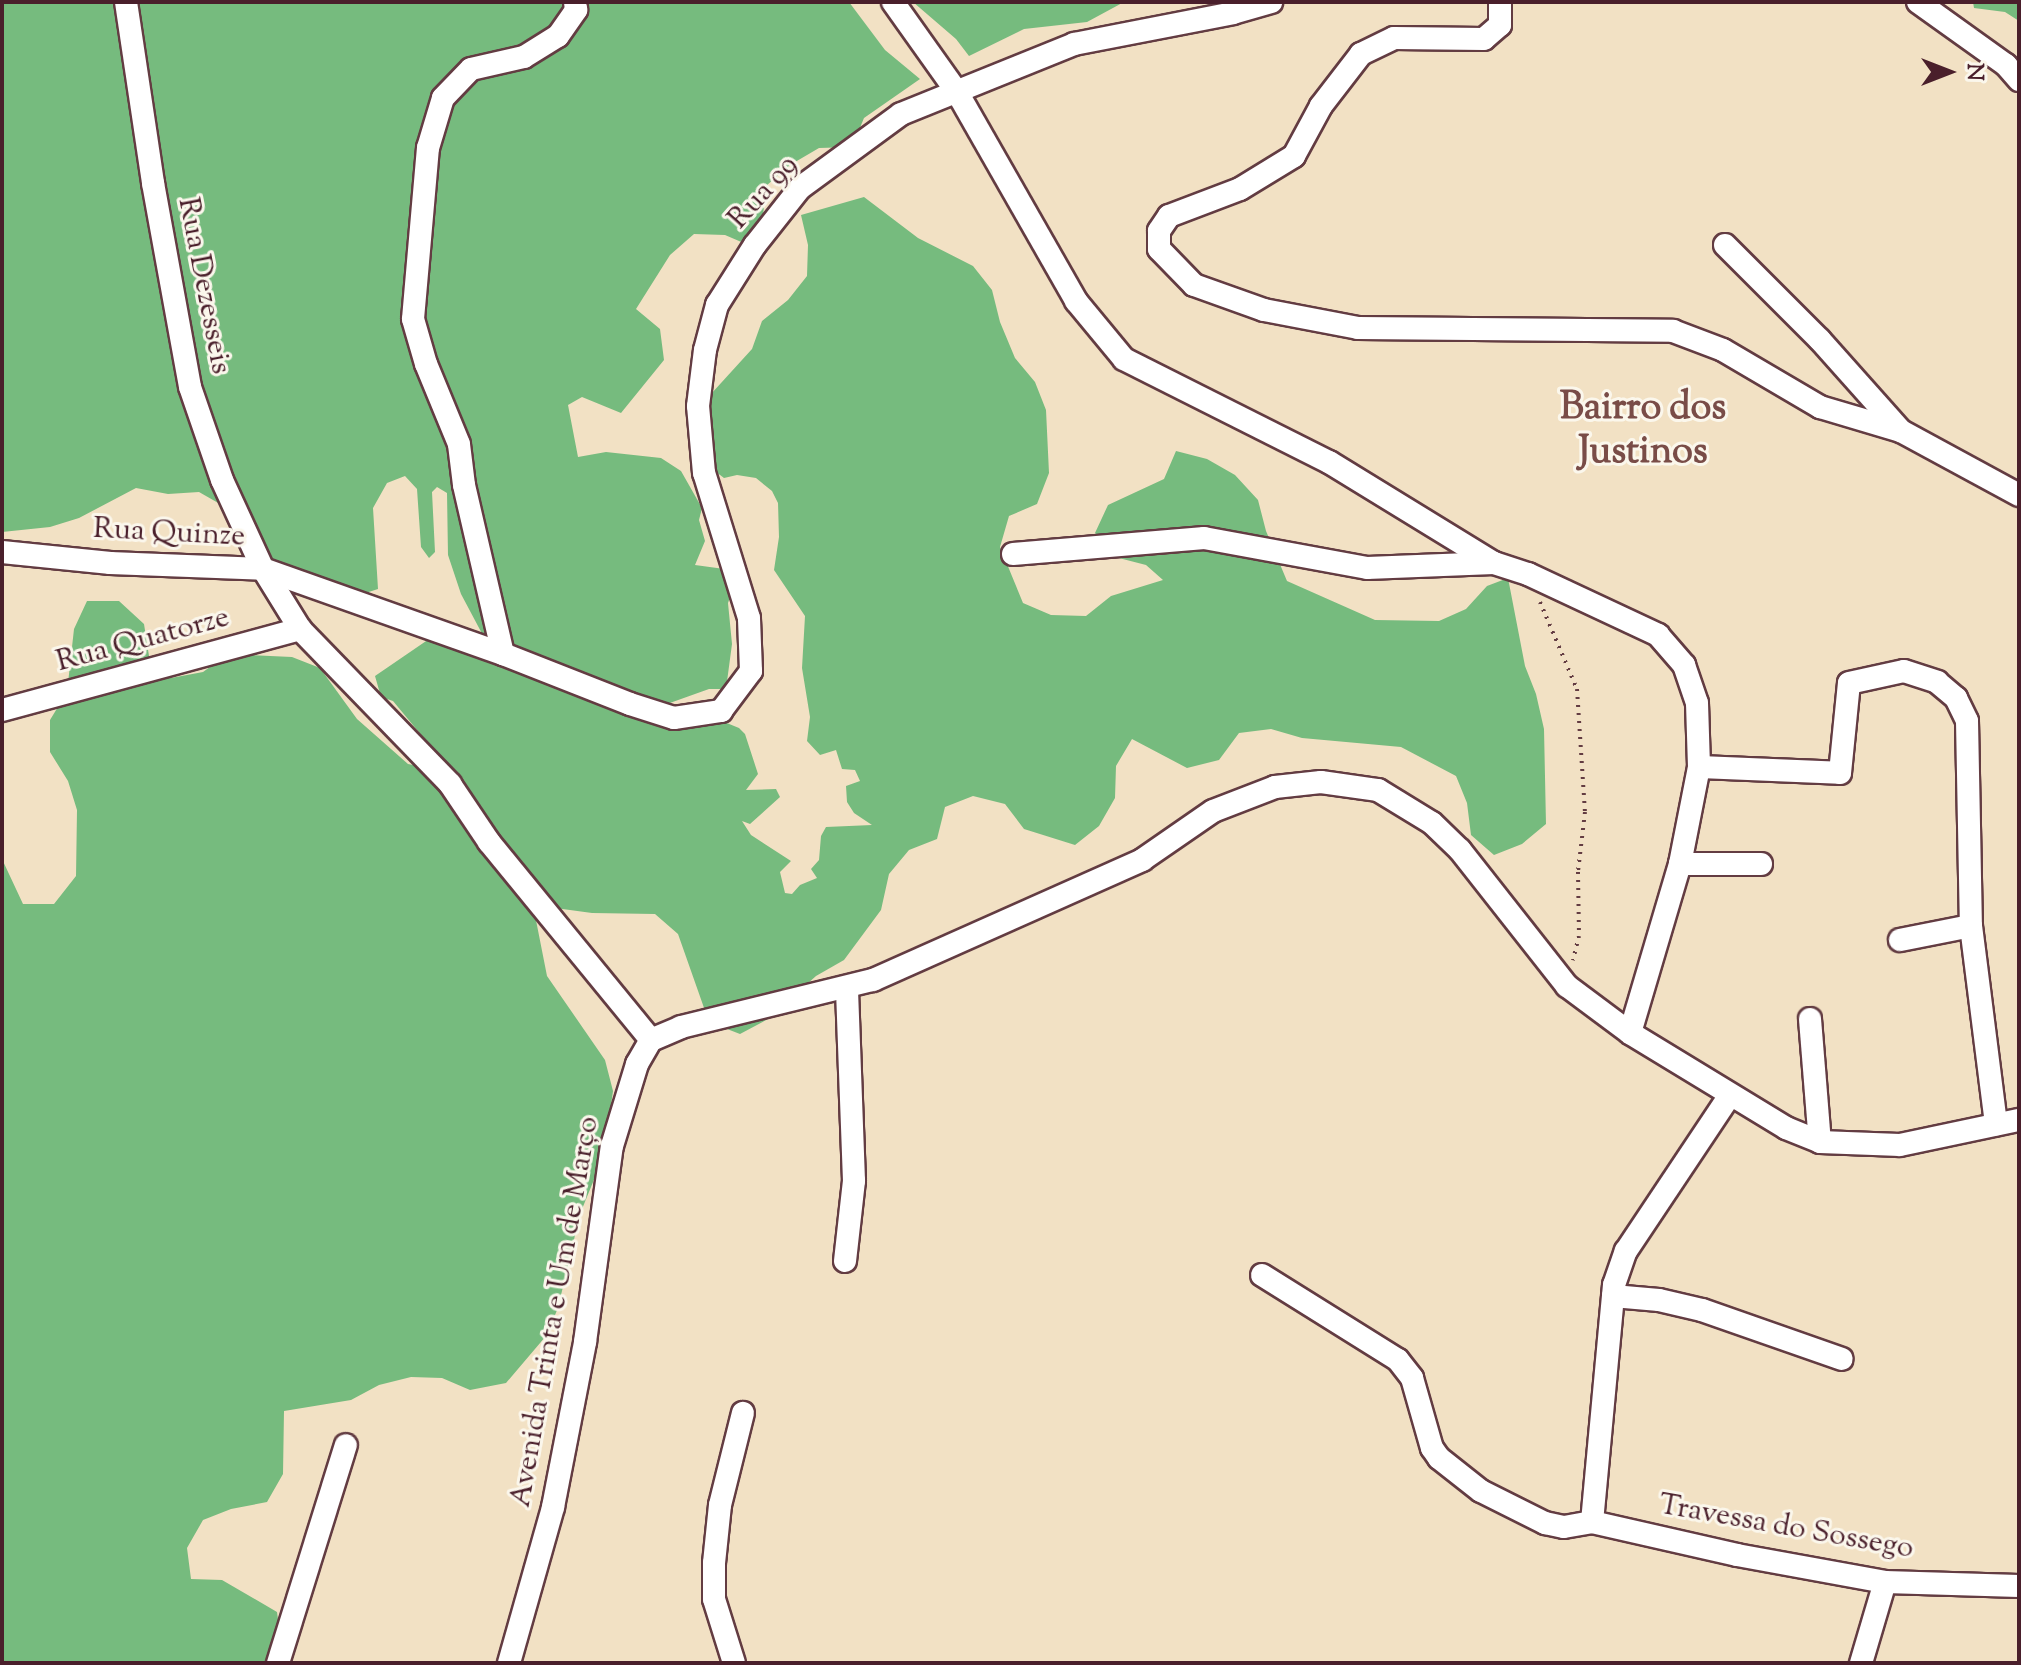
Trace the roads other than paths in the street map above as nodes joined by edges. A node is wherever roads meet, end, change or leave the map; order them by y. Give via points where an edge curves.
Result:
1 (126, 2) edge
2 (575, 2) edge
3 (893, 2) edge
4 (1271, 2) edge
5 (1500, 2) edge
6 (1918, 2) edge
7 (2019, 80) edge
8 (957, 92) junction
9 (1725, 245) dead end
10 (1901, 431) junction
11 (2019, 495) edge
12 (2, 552) edge
13 (1013, 554) dead end
14 (1494, 563) junction
15 (263, 569) junction
16 (300, 629) junction
17 (503, 654) junction
18 (2, 710) edge
19 (1699, 767) junction
20 (1680, 864) junction
21 (1761, 864) dead end
22 (1971, 926) junction
23 (1900, 940) dead end
24 (847, 989) junction
25 (1810, 1019) dead end
26 (1630, 1033) junction
27 (651, 1040) junction
28 (1730, 1095) junction
29 (2019, 1120) edge
30 (1996, 1124) junction
31 (1820, 1142) junction
32 (845, 1261) dead end
33 (1262, 1275) dead end
34 (1613, 1296) junction
35 (1842, 1359) dead end
36 (743, 1413) dead end
37 (346, 1445) dead end
38 (1592, 1522) junction
39 (1885, 1582) junction
40 (2019, 1586) edge
41 (278, 1663) edge
42 (509, 1663) edge
43 (734, 1663) edge
44 (1861, 1663) edge

1 - 15 street, Rua Dezesseis via 190,387 222,480
2 - 17 street via 576,10 558,36 524,57 471,69 443,98 428,148 413,319 459,444
3 - 8 street
4 - 8 street, Rua 99 via 1074,44
5 - 10 street via 1500,25 1484,39 1394,38 1361,54 1321,106 1294,156 1240,189 1169,216 1159,231 1159,249 1194,285 1264,310 1358,328 1673,331 1723,350 1820,407
6 - 7 street
8 - 14 street via 1076,301 1124,359 1329,462
8 - 17 street, Rua 99 via 901,114 800,188 717,305 698,406 704,473 749,618 751,671 721,711 674,718
9 - 10 street
10 - 11 street
12 - 15 street, Rua Quinze
13 - 14 street via 1204,538 1367,568
14 - 19 street via 1658,635 1684,665 1697,703
15 - 16 street, Rua Quinze
15 - 17 street
16 - 18 street, Rua Quatorze
16 - 27 street, Rua Quinze via 450,784 489,842
19 - 20 street
19 - 22 street via 1840,773 1849,683 1904,671 1937,682 1956,698 1967,721
20 - 21 street
20 - 26 street
22 - 23 street
22 - 30 street
24 - 26 street via 1142,860 1213,811 1275,787 1321,782 1378,790 1432,823 1460,850 1567,986
24 - 27 street via 681,1027
24 - 32 street via 854,1181
25 - 31 street
26 - 28 street
27 - 42 street, Avenida Trinta e Um de Março via 637,1064 612,1146 585,1342 553,1507
28 - 31 street
28 - 34 street via 1626,1251
29 - 30 street
30 - 31 street via 1900,1145
33 - 38 street, Travessa do Sossego via 1398,1360 1412,1378 1432,1448 1444,1464 1481,1491 1545,1523 1564,1527
34 - 35 street via 1702,1310
34 - 38 street
36 - 43 street via 720,1505 714,1563 714,1599
37 - 41 street
38 - 39 street, Travessa do Sossego
39 - 40 street, Travessa do Sossego
39 - 44 street

